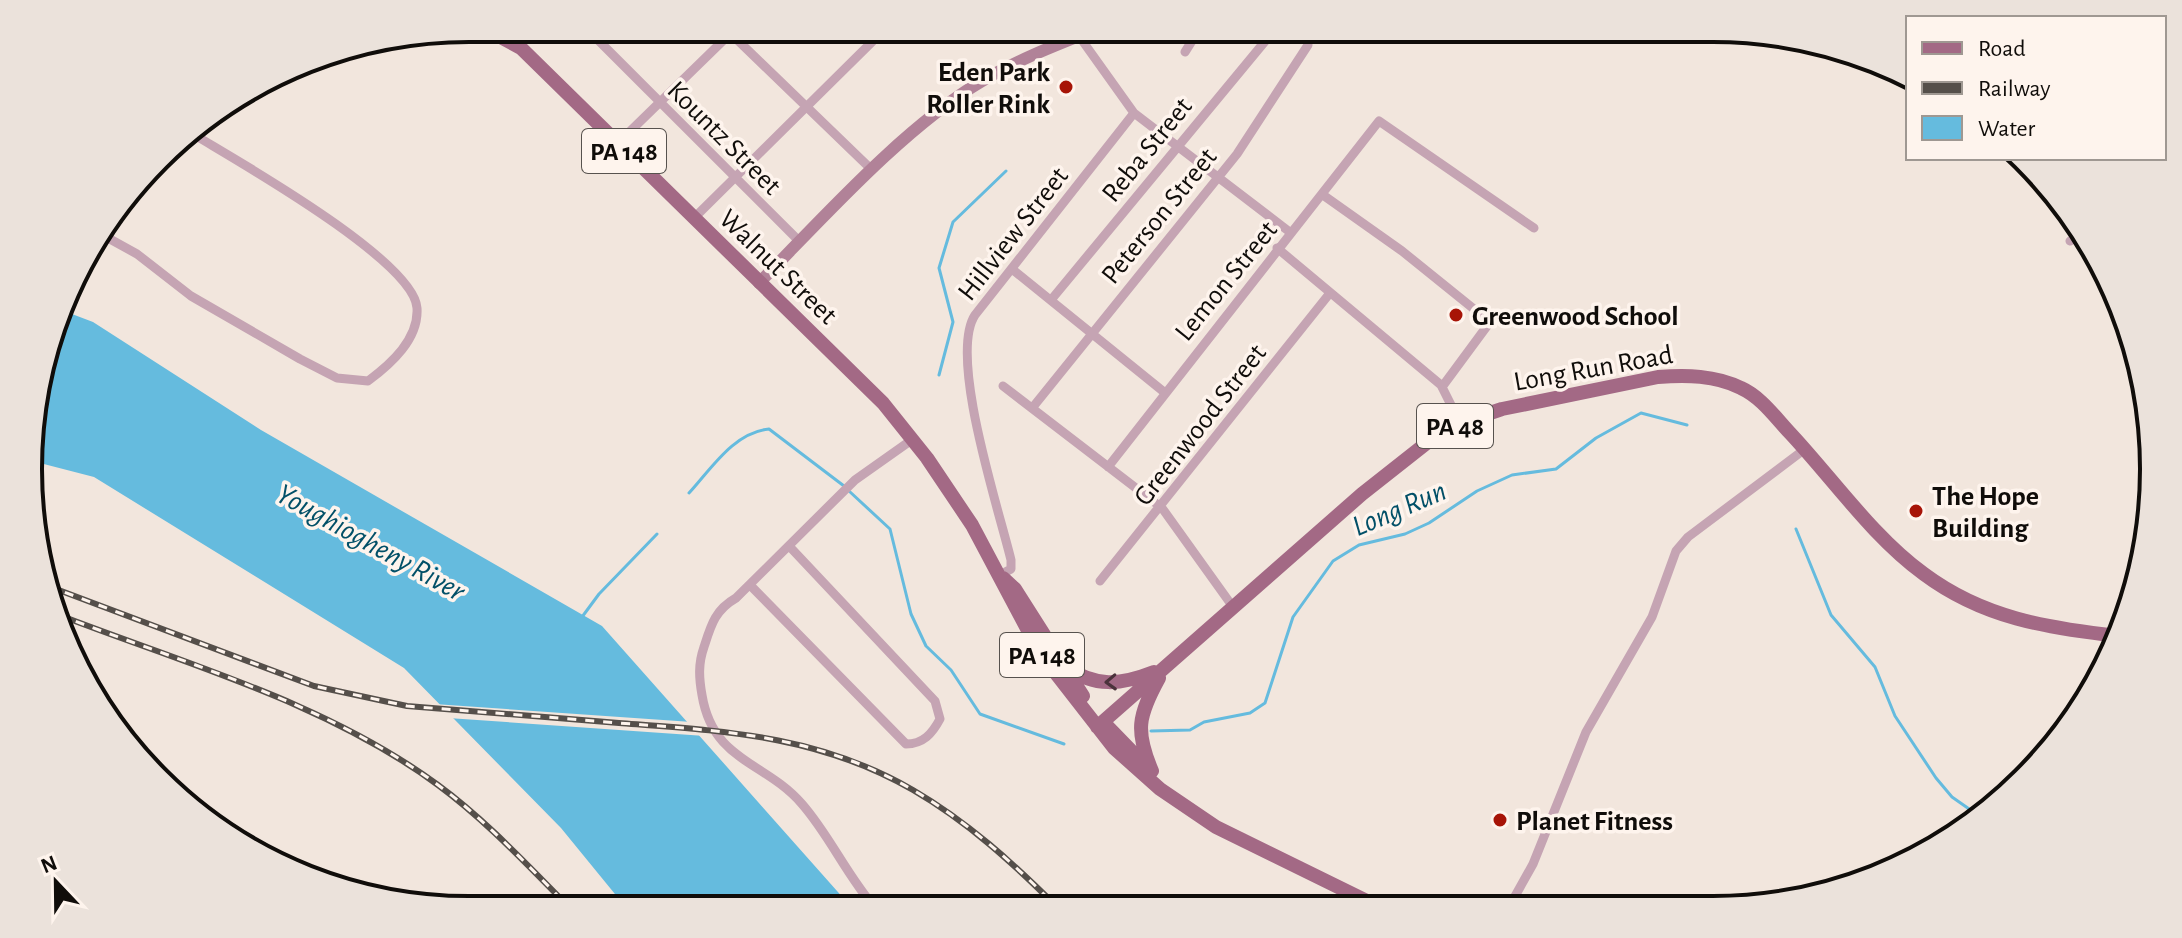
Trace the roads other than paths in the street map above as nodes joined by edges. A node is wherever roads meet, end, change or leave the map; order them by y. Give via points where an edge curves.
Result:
1 (510, 42) edge
2 (523, 42) edge
3 (599, 42) edge
4 (718, 42) edge
5 (742, 42) edge
6 (872, 42) edge
7 (1064, 42) edge
8 (1083, 42) edge
9 (1191, 42) edge
10 (1264, 42) edge
11 (1308, 45) dead end
12 (521, 48) junction
13 (1185, 52) dead end
14 (658, 103) junction
15 (808, 107) junction
16 (1134, 113) junction
17 (199, 138) edge
18 (617, 144) junction
19 (1177, 145) junction
20 (872, 170) junction
21 (1217, 177) junction
22 (733, 179) junction
23 (1323, 195) junction
24 (693, 219) junction
25 (1534, 228) dead end
26 (1291, 233) junction
27 (110, 239) edge
28 (800, 242) junction
29 (1277, 248) junction
30 (1012, 269) junction
31 (759, 283) junction
32 (1330, 293) junction
33 (1051, 300) junction
34 (1091, 333) junction
35 (1003, 386) dead end
36 (1442, 387) junction
37 (1164, 392) junction
38 (1033, 407) junction
39 (1460, 423) junction
40 (913, 439) junction
41 (1805, 449) junction
42 (1108, 467) junction
43 (1162, 508) junction
44 (790, 547) junction
45 (1000, 575) junction
46 (1100, 581) dead end
47 (750, 585) junction
48 (1233, 607) junction
49 (2106, 635) edge
50 (1060, 662) junction
51 (1165, 667) junction
52 (1100, 724) junction
53 (1152, 771) junction
54 (1248, 840) junction
55 (864, 896) edge
56 (1357, 896) edge
57 (1515, 896) edge

1 - 12 main road, Walnut Street / PA 148
2 - 12 street
3 - 14 street, Kountz Street
4 - 14 street
5 - 15 street
6 - 15 street
7 - 20 main road via 980,82
8 - 16 street
9 - 13 street
10 - 19 street, Reba Street
11 - 21 street, Peterson Street
12 - 18 main road, Walnut Street / PA 148
14 - 18 street
14 - 22 street, Kountz Street
15 - 20 street
15 - 22 street
16 - 19 street
16 - 30 street, Hillview Street
17 - 27 street via 291,193 396,271 417,308 413,333 389,365 368,381 337,378 191,296
18 - 24 main road, Walnut Street / PA 148
19 - 21 street
19 - 33 street, Reba Street
20 - 28 main road
21 - 26 street
21 - 34 street, Peterson Street
22 - 24 street
22 - 28 street, Kountz Street
23 - 25 street, Lemon Street via 1379,121
23 - 26 street, Lemon Street
23 - 36 street via 1490,322
24 - 31 main road, Walnut Street / PA 148
26 - 29 street, Lemon Street
28 - 31 main road
29 - 32 street
29 - 37 street, Lemon Street
30 - 33 street
30 - 45 street, Hillview Street via 969,323 965,347 975,416 1011,560 1011,569
31 - 40 main road, Walnut Street / PA 148
32 - 36 street
32 - 43 street, Greenwood Street
33 - 34 street
34 - 37 street
34 - 38 street, Peterson Street
35 - 38 street
36 - 39 street
37 - 42 street, Lemon Street
38 - 42 street
39 - 41 main road, Long Run Road / PA 48 via 1537,400 1681,375 1744,389
39 - 48 main road, Long Run Road / PA 48 via 1408,454
40 - 44 street via 855,480
40 - 45 main road, Walnut Street / PA 148
41 - 49 main road, Long Run Road / PA 48 via 1898,552 1948,591 2043,628
41 - 57 street via 1676,551 1652,617 1586,732
42 - 43 street
43 - 46 street, Greenwood Street
43 - 48 street
44 - 47 street
44 - 47 street via 935,701 940,719 934,731 920,743 906,744
45 - 50 main road, Walnut Street / PA 148 via 1015,589
45 - 52 main road, Walnut Street / PA 148 via 1040,653
47 - 55 street via 720,607 703,650 699,674 706,719 745,762 799,800
48 - 51 main road, Long Run Road / PA 48
51 -> 50 main road via 1116,684 1077,675
50 - 52 main road, Walnut Street / PA 148
51 - 52 main road, Long Run Road / PA 48
51 - 53 main road, PA 48 via 1141,713 1141,746
52 - 53 main road, Walnut Street / PA 148
52 - 54 main road, Walnut Street via 1132,765 1187,809
53 - 54 main road, Walnut Street
54 - 56 main road, Walnut Street

